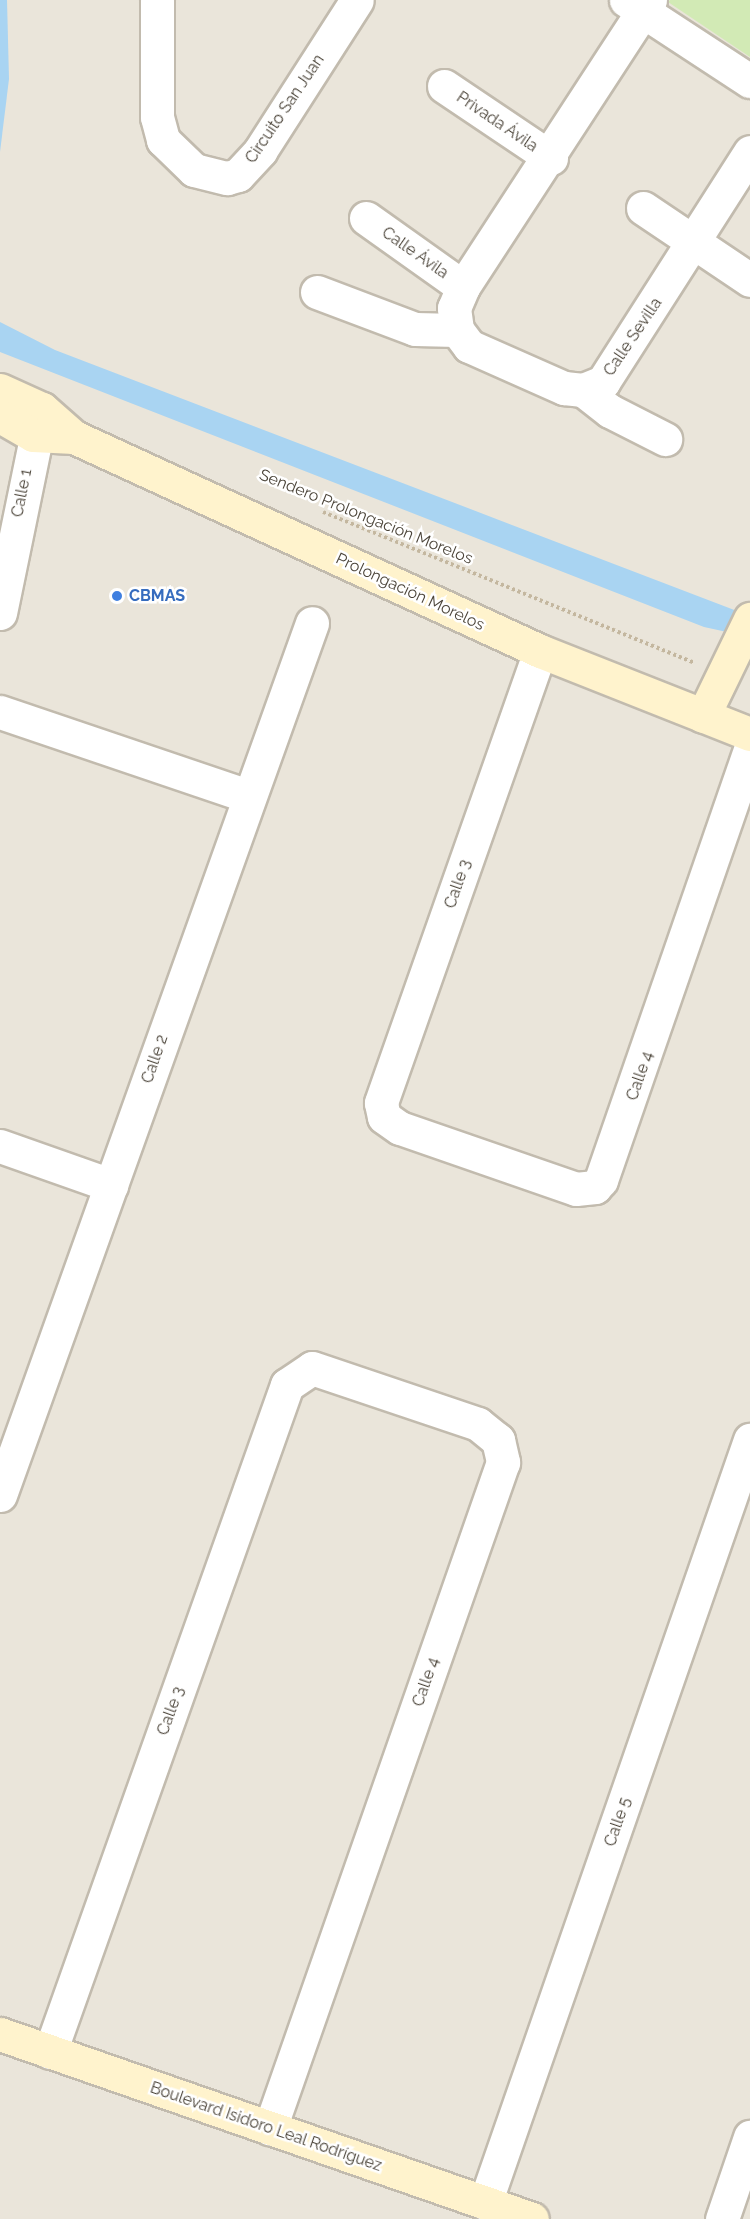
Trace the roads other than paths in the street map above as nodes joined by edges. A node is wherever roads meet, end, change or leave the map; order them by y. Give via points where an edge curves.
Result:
1 (157, 0) edge
2 (357, 0) edge
3 (640, 4) edge
4 (750, 81) edge
5 (444, 86) dead end
6 (750, 152) edge
7 (551, 158) junction
8 (643, 208) dead end
9 (366, 218) dead end
10 (693, 243) junction
11 (750, 280) edge
12 (463, 287) junction
13 (317, 292) dead end
14 (457, 330) junction
15 (0, 390) edge
16 (583, 390) junction
17 (0, 416) edge
18 (38, 422) junction
19 (665, 439) dead end
20 (0, 613) edge
21 (750, 619) edge
22 (312, 623) dead end
23 (540, 651) junction
24 (0, 712) edge
25 (703, 716) junction
26 (750, 734) edge
27 (750, 750) edge
28 (248, 796) junction
29 (384, 1117) joint
30 (0, 1146) edge
31 (111, 1185) junction
32 (298, 1373) joint
33 (750, 1440) edge
34 (0, 1495) edge
35 (0, 2034) edge
36 (50, 2052) junction
37 (270, 2128) junction
38 (750, 2137) edge
39 (485, 2203) junction
40 (532, 2219) edge
41 (722, 2219) edge

1 - 2 street, Circuito San Juan via 157,117 163,140 194,170 227,178 238,175 260,151
3 - 4 street
3 - 7 street
5 - 7 street, Privada Ávila
6 - 10 street, Calle Sevilla
7 - 12 street
8 - 10 street
9 - 12 street, Calle Ávila
10 - 11 street
10 - 16 street, Calle Sevilla via 617,364 603,382
12 - 14 street via 454,308
13 - 14 street via 415,329
14 - 16 street via 468,346 564,388
15 - 18 street, Prolongación Morelos
16 - 19 street via 610,411
17 - 18 street, Prolongación Morelos
18 - 20 street, Calle 1
18 - 23 street, Prolongación Morelos
21 - 25 street
22 - 28 street, Calle 2
23 - 25 street, Prolongación Morelos
23 - 29 street, Calle 3 via 381,1103
24 - 28 street
25 - 26 street, Prolongación Morelos
27 - 29 street, Calle 4 via 601,1180 595,1186 576,1189 400,1128
28 - 31 street, Calle 2
30 - 31 street
31 - 34 street, Calle 2
32 - 36 street, Calle 3 via 287,1385
32 - 37 street, Calle 4 via 312,1368 478,1424 498,1440 503,1462
33 - 39 street, Calle 5
35 - 36 street, Boulevard Isidoro Leal Rodríguez
36 - 37 street, Boulevard Isidoro Leal Rodríguez
37 - 39 street, Boulevard Isidoro Leal Rodríguez
38 - 41 street
39 - 40 street, Boulevard Isidoro Leal Rodríguez

